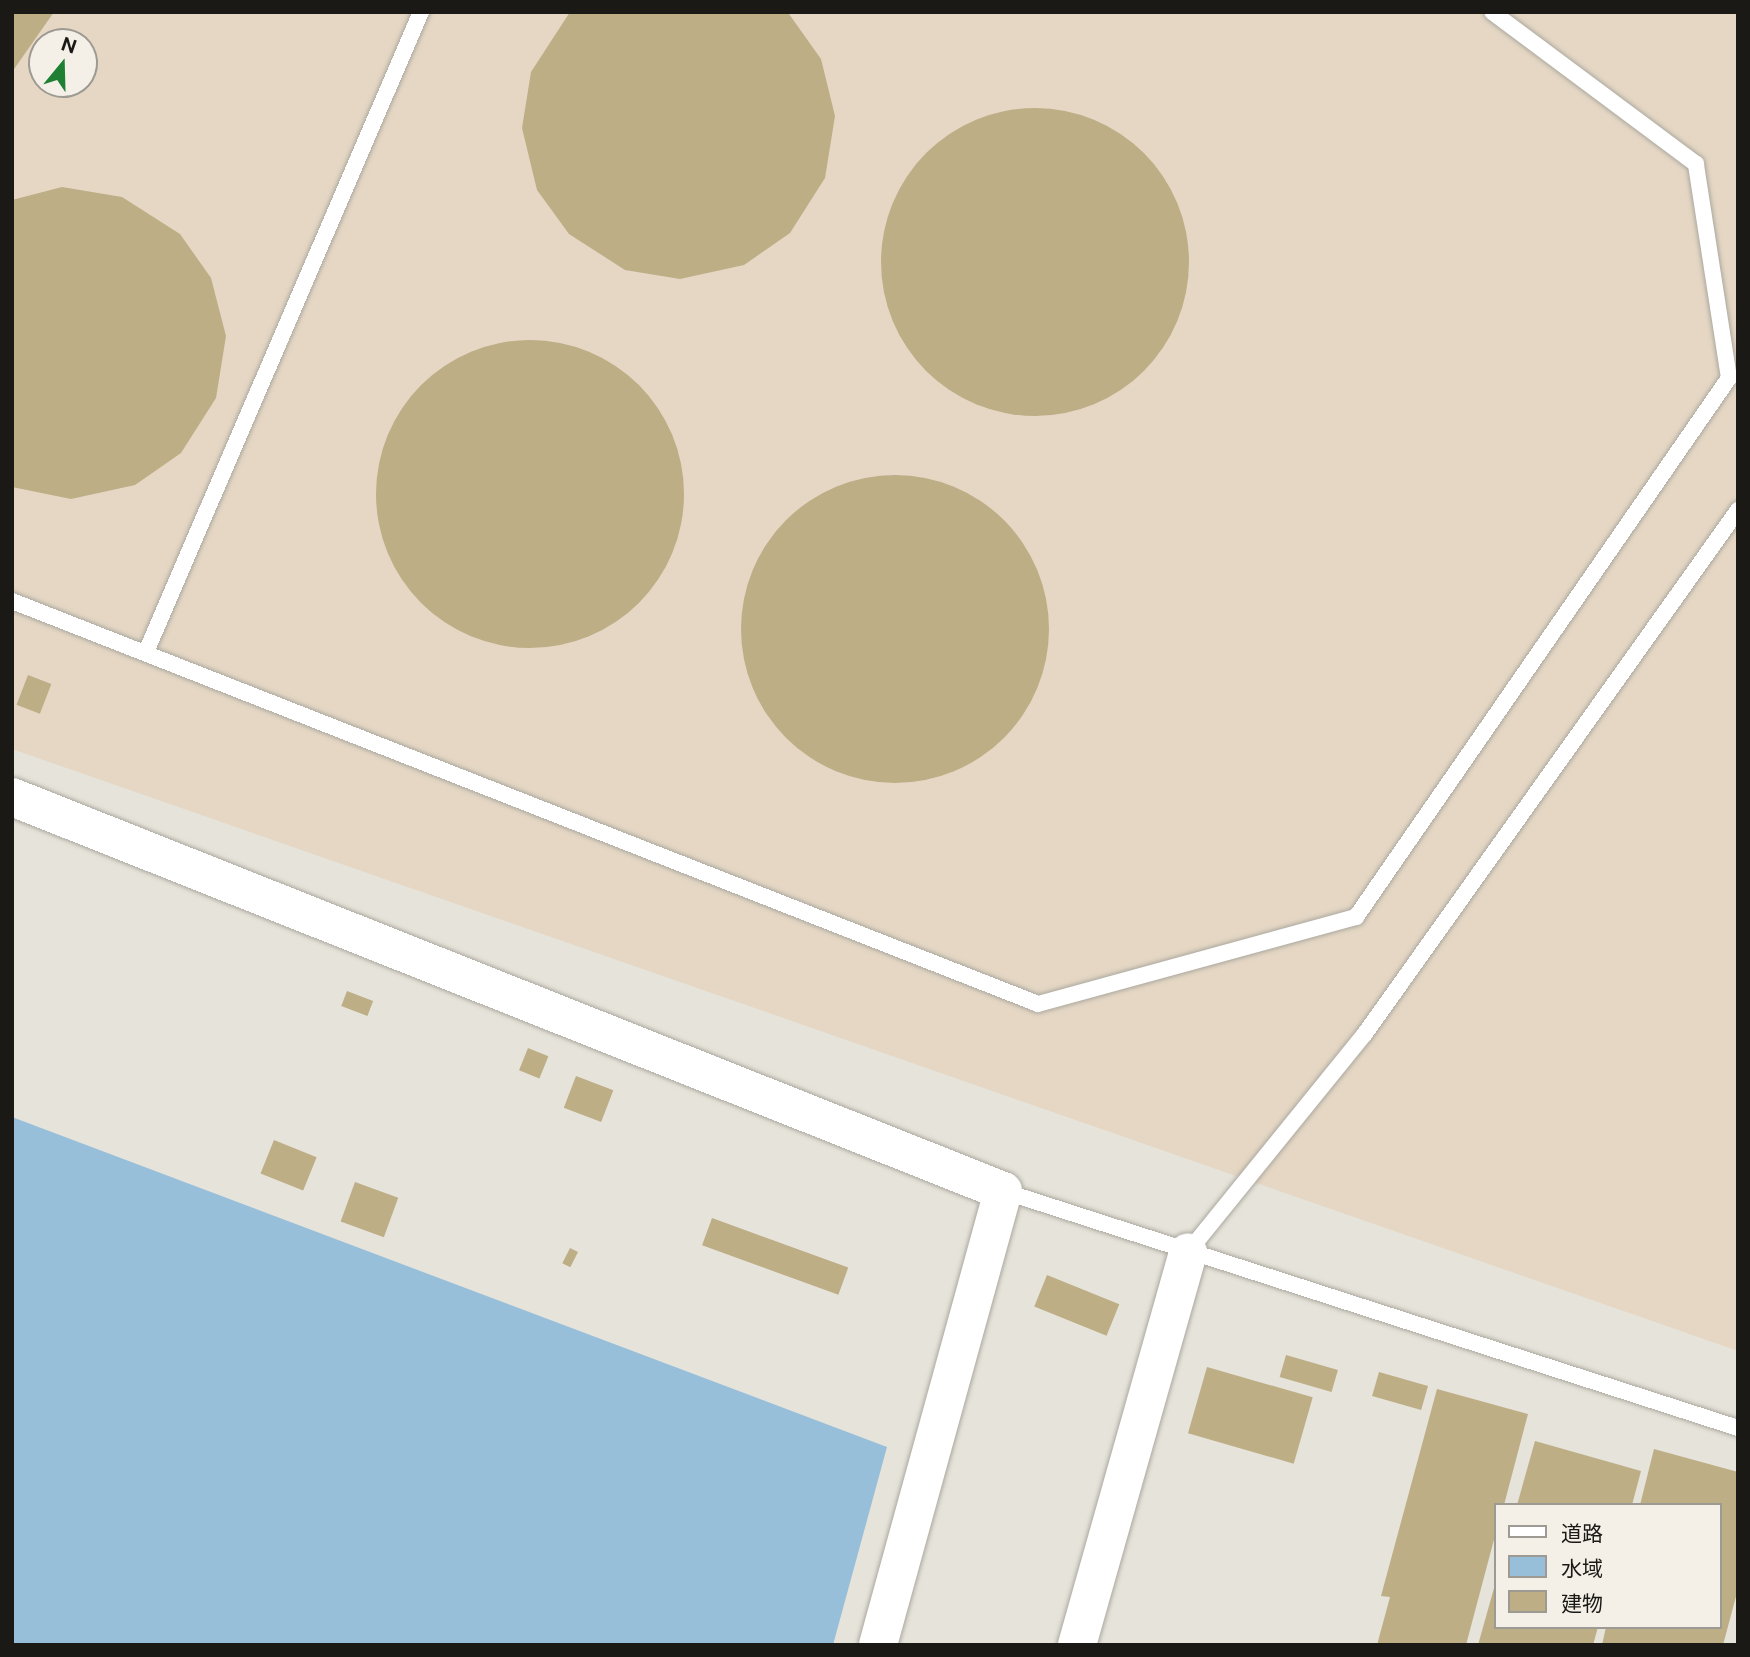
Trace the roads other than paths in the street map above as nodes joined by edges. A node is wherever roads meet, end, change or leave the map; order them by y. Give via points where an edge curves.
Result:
1 (421, 12) edge
2 (1492, 12) edge
3 (1738, 510) edge
4 (12, 601) edge
5 (146, 652) junction
6 (12, 797) edge
7 (1003, 1191) junction
8 (1188, 1252) junction
9 (1738, 1428) edge
10 (878, 1645) edge
11 (1077, 1645) edge

1 - 5 lane
2 - 5 lane via 1696,164 1730,378 1356,917 1038,1004
3 - 8 lane via 1364,1035
4 - 5 lane
6 - 7 street
7 - 8 lane
7 - 10 street
8 - 9 lane
8 - 11 street

